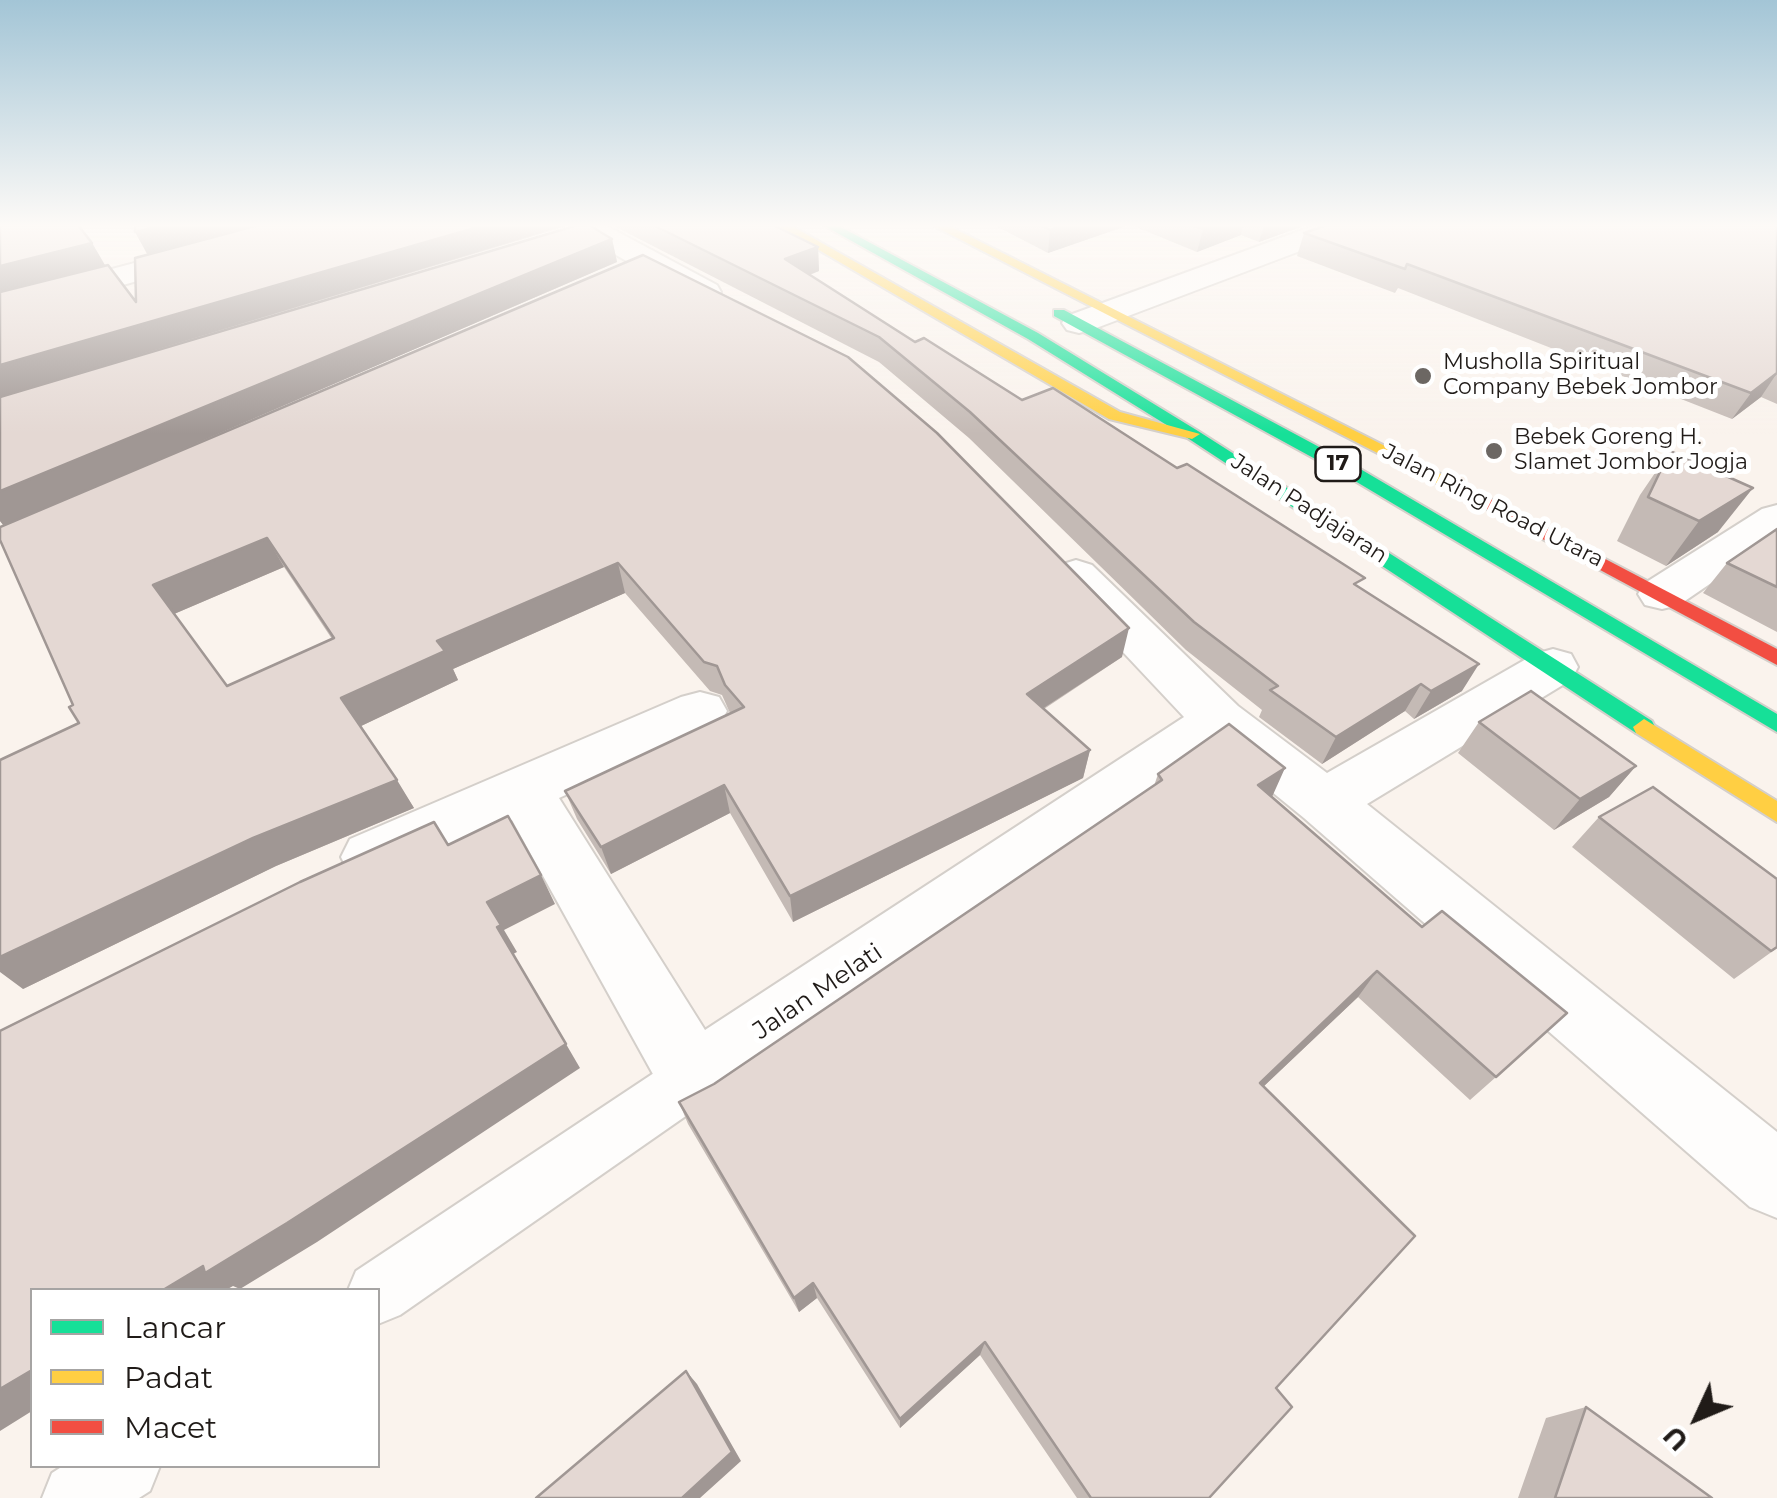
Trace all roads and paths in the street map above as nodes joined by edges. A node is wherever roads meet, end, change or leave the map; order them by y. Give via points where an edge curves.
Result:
1 (55, 295) edge
2 (710, 295) edge
3 (904, 295) edge
4 (957, 295) edge
5 (1074, 295) edge
6 (1160, 295) edge
7 (732, 306) edge
8 (1044, 306) dead end
9 (0, 310) edge
10 (1115, 312) junction
11 (1079, 324) junction
12 (1192, 434) junction
13 (1777, 518) edge
14 (1045, 544) edge
15 (1662, 594) junction
16 (1777, 658) edge
17 (1553, 667) junction
18 (700, 710) dead end
19 (1219, 720) junction
20 (1777, 724) edge
21 (524, 789) junction
22 (1324, 802) junction
23 (1777, 813) edge
24 (318, 881) edge
25 (694, 1078) junction
26 (1777, 1180) edge
27 (380, 1293) edge
28 (122, 1468) edge
29 (77, 1498) edge

1 - 9 street
2 - 7 street
3 - 12 main road via 1114,416
4 - 12 main road, Jalan Padjajaran / 17
5 - 10 main road, Jalan Ring Road Utara
6 - 10 street
8 - 11 main road, Jalan Padjajaran / 17
10 - 11 street
10 - 15 main road, Jalan Ring Road Utara
11 - 20 main road, Jalan Padjajaran / 17 via 1356,474
12 - 17 main road, Jalan Padjajaran / 17
13 - 15 street
14 - 19 street
15 - 16 main road, Jalan Ring Road Utara
17 - 22 street
17 - 23 main road, Jalan Padjajaran / 17
18 - 21 street
19 - 22 street
19 - 25 street, Jalan Melati
21 - 24 street
21 - 25 street
22 - 26 street
25 - 27 lane
28 - 29 lane

